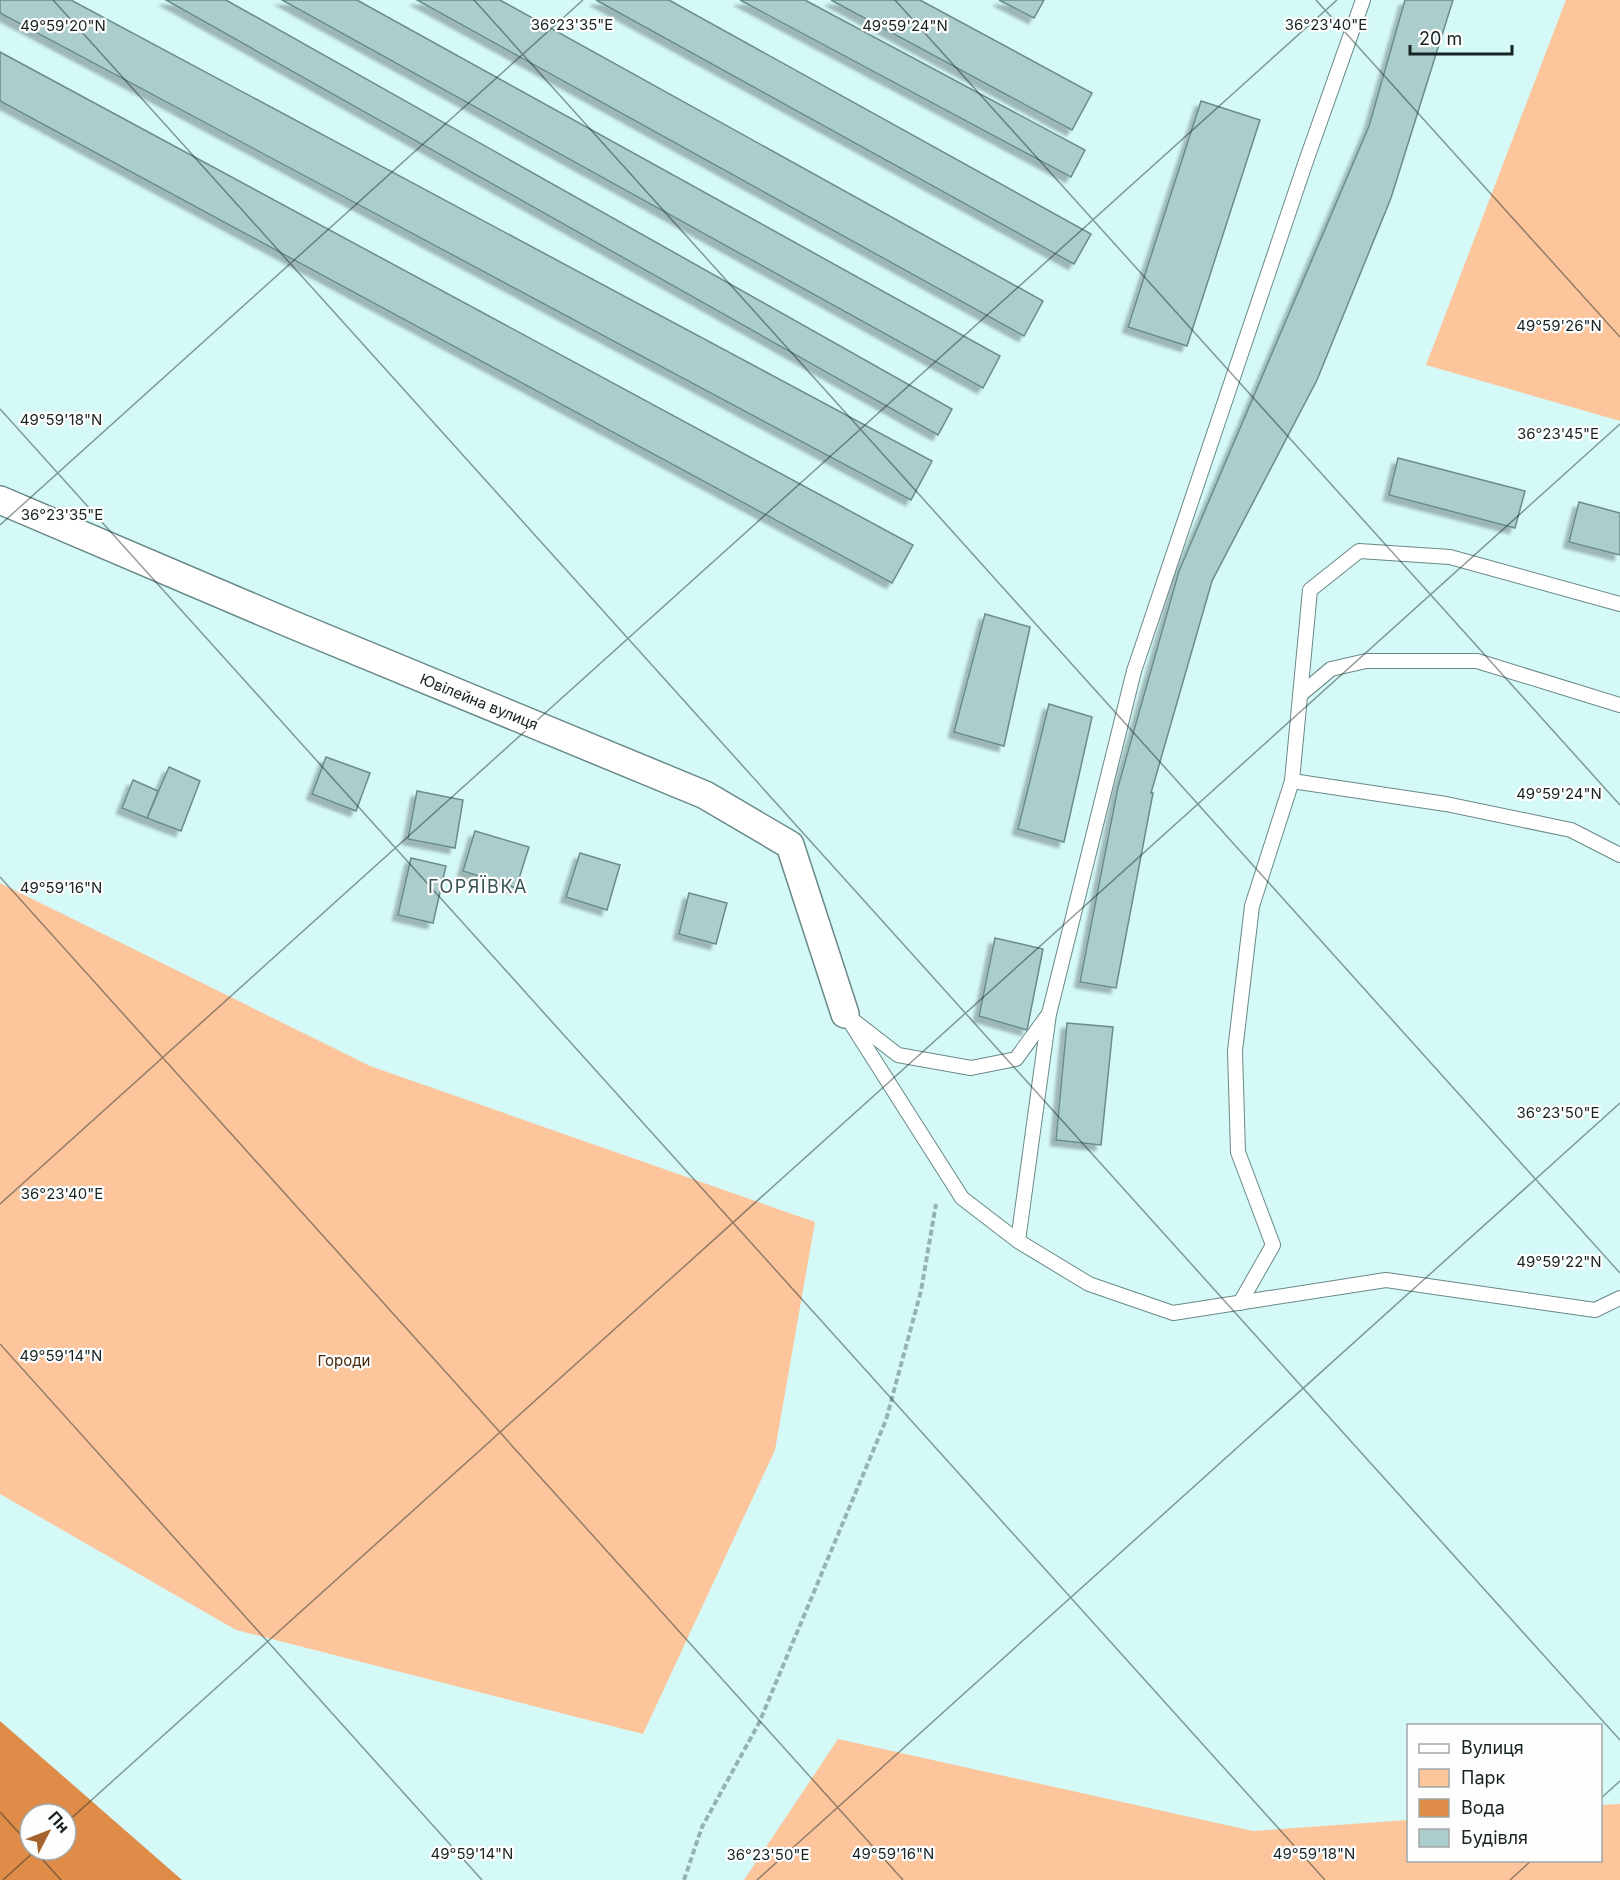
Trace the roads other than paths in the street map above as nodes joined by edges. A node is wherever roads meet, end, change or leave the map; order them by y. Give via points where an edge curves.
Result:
1 (1363, 0) edge
2 (0, 500) edge
3 (1620, 604) edge
4 (1300, 695) junction
5 (1620, 705) edge
6 (1292, 781) junction
7 (1620, 855) edge
8 (845, 1014) junction
9 (1049, 1014) junction
10 (1018, 1241) junction
11 (1620, 1298) edge
12 (1240, 1303) junction

1 - 9 lane via 1134,671
2 - 8 street, Ювілейна вулиця via 705,795 790,845
3 - 4 lane via 1450,557 1359,551 1310,590
4 - 5 lane via 1331,669 1366,661 1477,661
4 - 6 lane
6 - 7 lane via 1446,804 1571,830
6 - 12 lane via 1252,906 1235,1051 1238,1152 1273,1245
8 - 9 lane via 898,1055 971,1068 1016,1059
8 - 10 lane via 962,1198
9 - 10 lane
10 - 12 lane via 1089,1284 1173,1313
11 - 12 lane via 1594,1310 1386,1280

